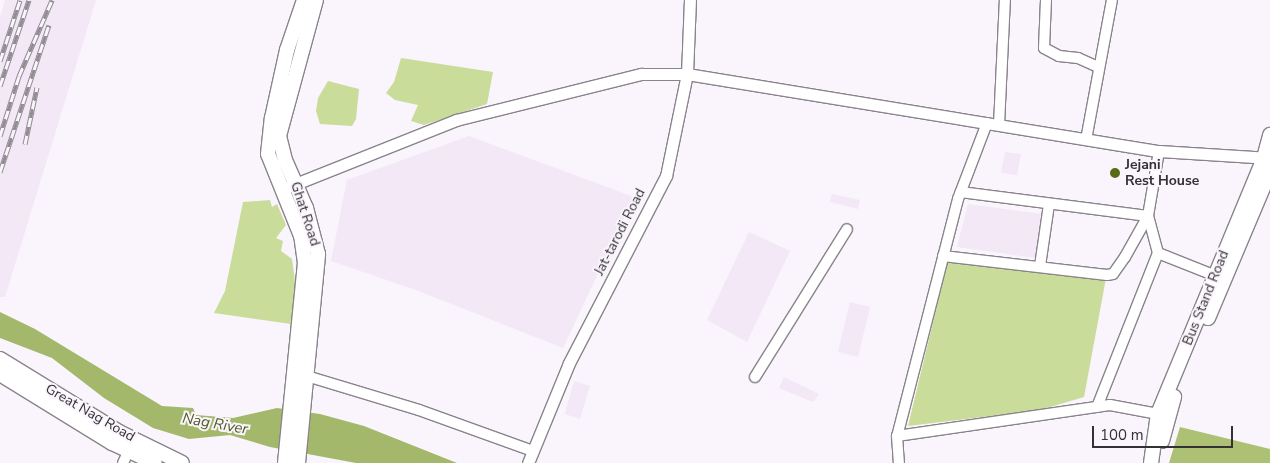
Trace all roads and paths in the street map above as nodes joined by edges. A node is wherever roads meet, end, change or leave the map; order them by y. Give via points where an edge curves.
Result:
1 (304, 0) edge
2 (316, 0) edge
3 (690, 0) edge
4 (1004, 0) edge
5 (1046, 0) edge
6 (1112, 0) edge
7 (1098, 66) junction
8 (687, 74) junction
9 (987, 124) junction
10 (999, 125) junction
11 (1270, 135) edge
12 (1086, 140) junction
13 (1159, 152) junction
14 (1267, 158) edge
15 (1270, 171) edge
16 (289, 186) junction
17 (961, 192) junction
18 (1049, 204) junction
19 (1148, 216) junction
20 (847, 229) dead end
21 (1158, 253) junction
22 (943, 256) junction
23 (1040, 266) junction
24 (1220, 278) junction
25 (0, 359) edge
26 (0, 374) edge
27 (302, 375) junction
28 (755, 377) dead end
29 (1097, 407) junction
30 (1158, 414) junction
31 (897, 436) junction
32 (129, 450) junction
33 (534, 451) junction
34 (292, 462) edge
35 (123, 463) edge
36 (155, 463) edge
37 (182, 463) edge
38 (528, 463) edge
39 (899, 463) edge
40 (1151, 463) edge
41 (1158, 463) edge

1 - 16 main road, Ghat Road via 287,50 268,154
2 - 16 main road, Ghat Road via 279,136
3 - 8 street, Jat-tarodi Road
4 - 10 street
5 - 7 street via 1044,48 1059,56 1078,58
6 - 7 street
7 - 12 street
8 - 9 street
8 - 16 street via 641,74 456,120
8 - 33 street, Jat-tarodi Road via 666,176 569,363
9 - 10 street
9 - 17 street
10 - 12 street
11 - 14 main road, Bus Stand Road
12 - 13 street
13 - 14 street
13 - 19 street
14 - 24 main road, Bus Stand Road
15 - 24 main road
16 - 27 main road, Ghat Road via 305,263
17 - 18 street
17 - 22 street
18 - 19 street
18 - 23 street
19 - 21 street
19 - 23 street via 1113,274
20 - 28 street
21 - 24 street
21 - 29 street
22 - 23 street
22 - 31 street
24 - 30 main road, Bus Stand Road
24 - 41 main road via 1170,409
25 - 37 main road, Great Nag Road via 119,432
26 - 32 main road, Great Nag Road
27 - 33 street
27 - 34 main road, Ghat Road
29 - 30 street via 1110,405
29 - 31 street
30 - 40 main road, Bus Stand Road
31 - 39 street
32 - 35 street
32 - 36 main road, Great Nag Road
33 - 38 street, Jat-tarodi Road

